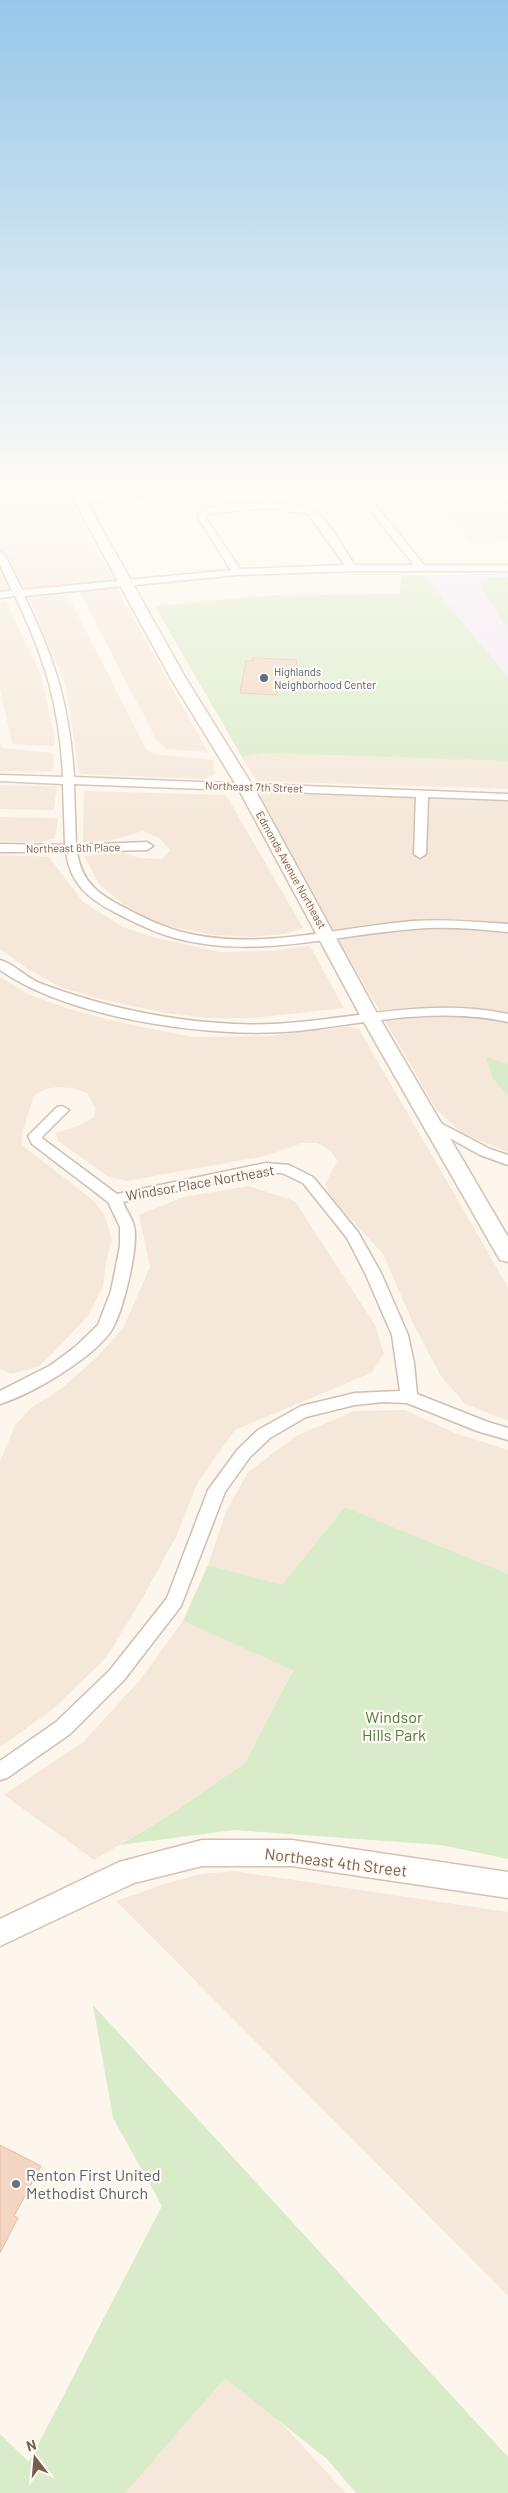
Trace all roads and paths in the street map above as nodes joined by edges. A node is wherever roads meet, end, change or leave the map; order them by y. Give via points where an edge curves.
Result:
1 (21, 602) edge
2 (137, 602) edge
3 (0, 778) edge
4 (69, 780) junction
5 (246, 788) junction
6 (422, 793) junction
7 (508, 797) edge
8 (147, 846) dead end
9 (0, 848) edge
10 (71, 849) junction
11 (420, 854) dead end
12 (508, 928) edge
13 (326, 936) junction
14 (0, 964) edge
15 (370, 1017) junction
16 (508, 1018) edge
17 (62, 1110) dead end
18 (431, 1122) junction
19 (508, 1160) edge
20 (114, 1199) junction
21 (508, 1255) edge
22 (409, 1397) junction
23 (0, 1398) edge
24 (508, 1434) edge
25 (0, 1772) edge
26 (508, 1885) edge
27 (0, 1933) edge

1 - 4 street via 45,651 55,681
2 - 5 street, Edmonds Avenue Northeast
3 - 4 street, Northeast 7th Street
4 - 5 street, Northeast 7th Street
4 - 10 street
5 - 6 street, Northeast 7th Street
5 - 13 street, Edmonds Avenue Northeast
6 - 7 street, Northeast 7th Street
6 - 11 street
8 - 10 street, Northeast 6th Place
9 - 10 street, Northeast 6th Place
10 - 13 street via 76,872 86,888 136,921 181,937 228,944 284,942
12 - 13 street via 403,925
13 - 15 street, Edmonds Avenue Northeast
14 - 15 street via 29,983 100,1008 150,1021 239,1029 294,1027
15 - 16 street via 458,1008
15 - 18 street, Edmonds Avenue Northeast
17 - 20 street via 39,1130 35,1136 37,1141
18 - 19 street via 485,1152
18 - 21 street, Edmonds Avenue Northeast
20 - 22 street, Windsor Place Northeast via 266,1168 284,1168 308,1180 353,1236 373,1273 400,1334
20 - 23 street via 127,1227 126,1246 119,1292 105,1328 57,1369
22 - 24 street via 482,1427
22 - 25 street via 354,1399 300,1412 264,1434 244,1453 217,1490 175,1601 110,1681 62,1728
26 - 27 street, Northeast 4th Street via 292,1853 202,1853 129,1871

